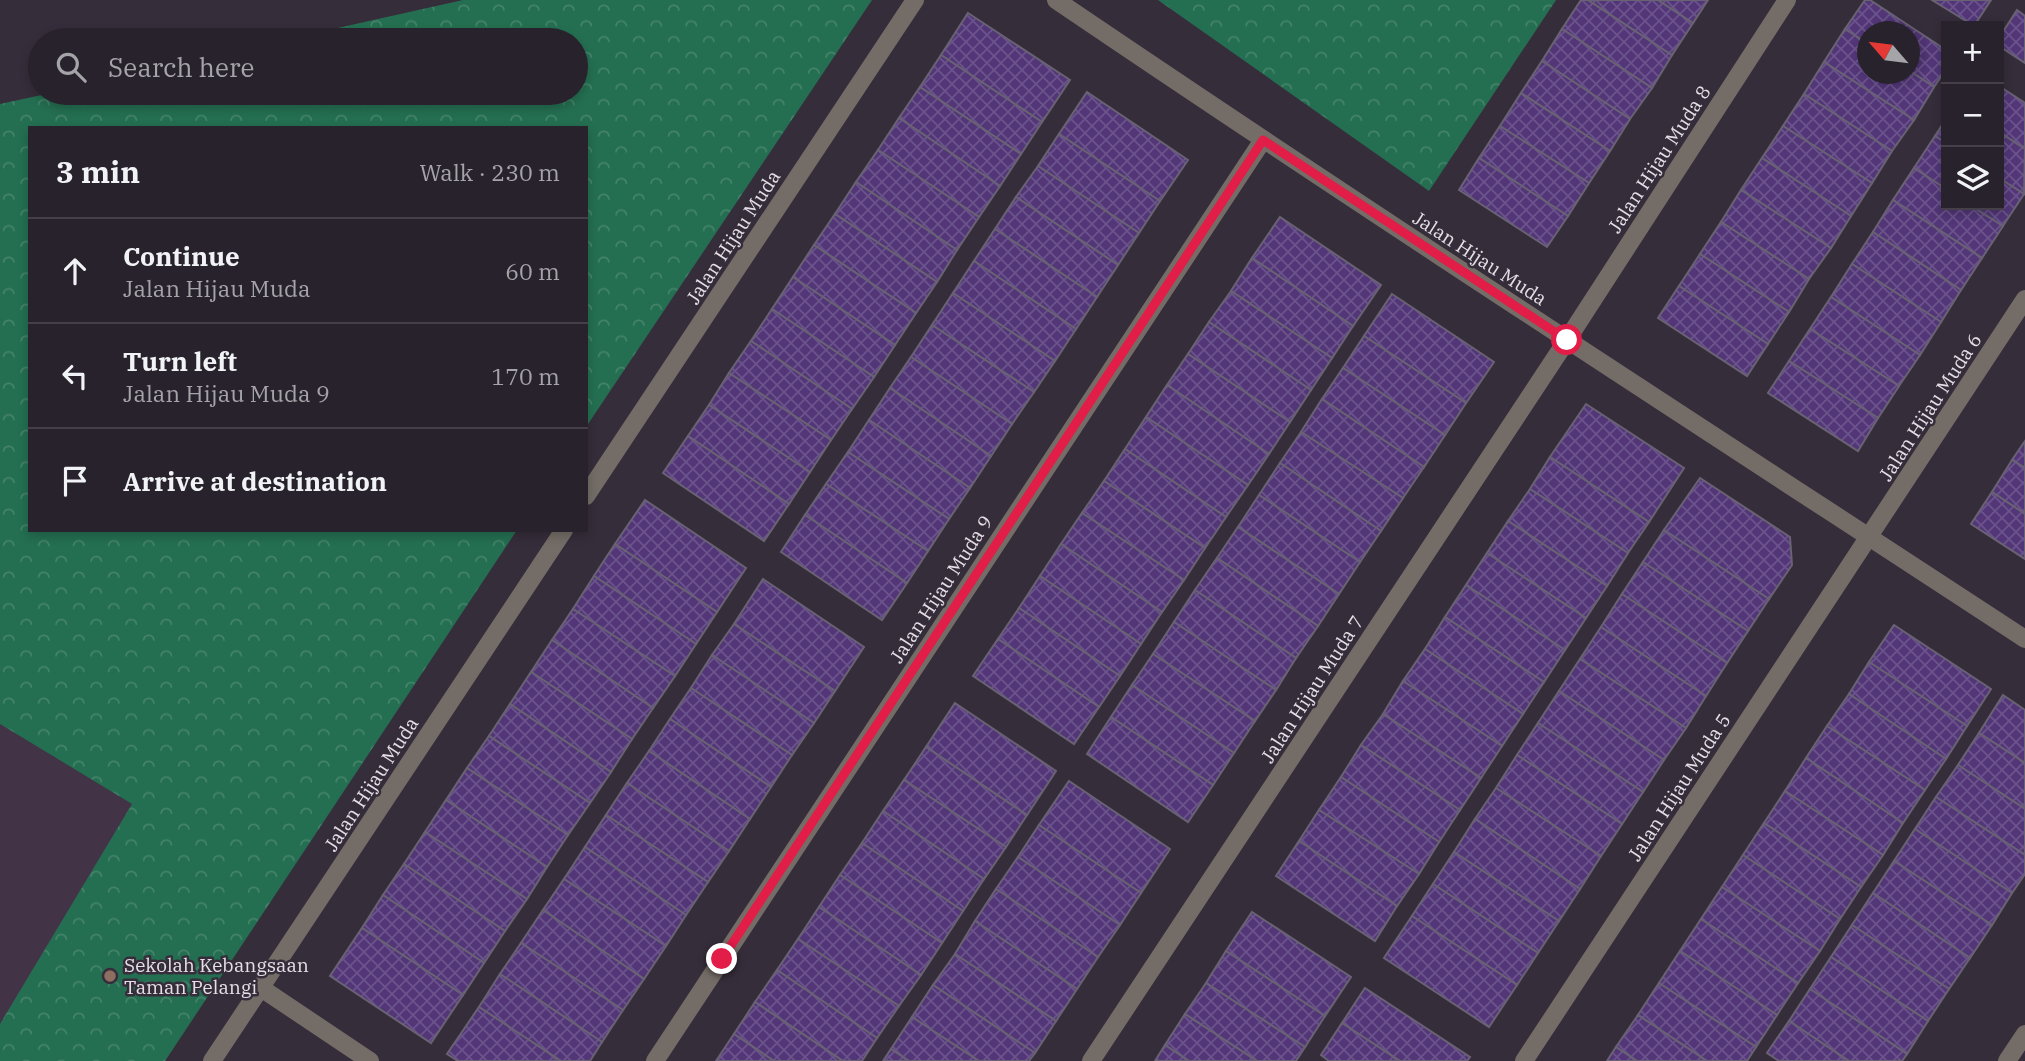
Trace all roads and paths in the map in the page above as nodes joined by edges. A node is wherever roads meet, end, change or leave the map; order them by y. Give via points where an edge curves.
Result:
1 (915, 0) edge
2 (1056, 0) edge
3 (1787, 0) edge
4 (1263, 140) junction
5 (2025, 299) edge
6 (1567, 340) junction
7 (588, 493) edge
8 (563, 532) edge
9 (1869, 537) junction
10 (2025, 639) edge
11 (261, 988) junction
12 (2025, 1034) edge
13 (212, 1061) edge
14 (370, 1061) edge
15 (655, 1061) edge
16 (1091, 1061) edge
17 (1524, 1061) edge
18 (2007, 1061) edge

1 - 7 street, Jalan Hijau Muda
2 - 4 street, Jalan Hijau Muda
3 - 6 street, Jalan Hijau Muda 8
4 - 6 street, Jalan Hijau Muda
4 - 15 street, Jalan Hijau Muda 9
5 - 9 street, Jalan Hijau Muda 6
6 - 9 street, Jalan Hijau Muda
6 - 16 street, Jalan Hijau Muda 7
8 - 11 street, Jalan Hijau Muda
9 - 10 street, Jalan Hijau Muda
9 - 17 street, Jalan Hijau Muda 5
11 - 13 street, Jalan Hijau Muda
11 - 14 street
12 - 18 street

